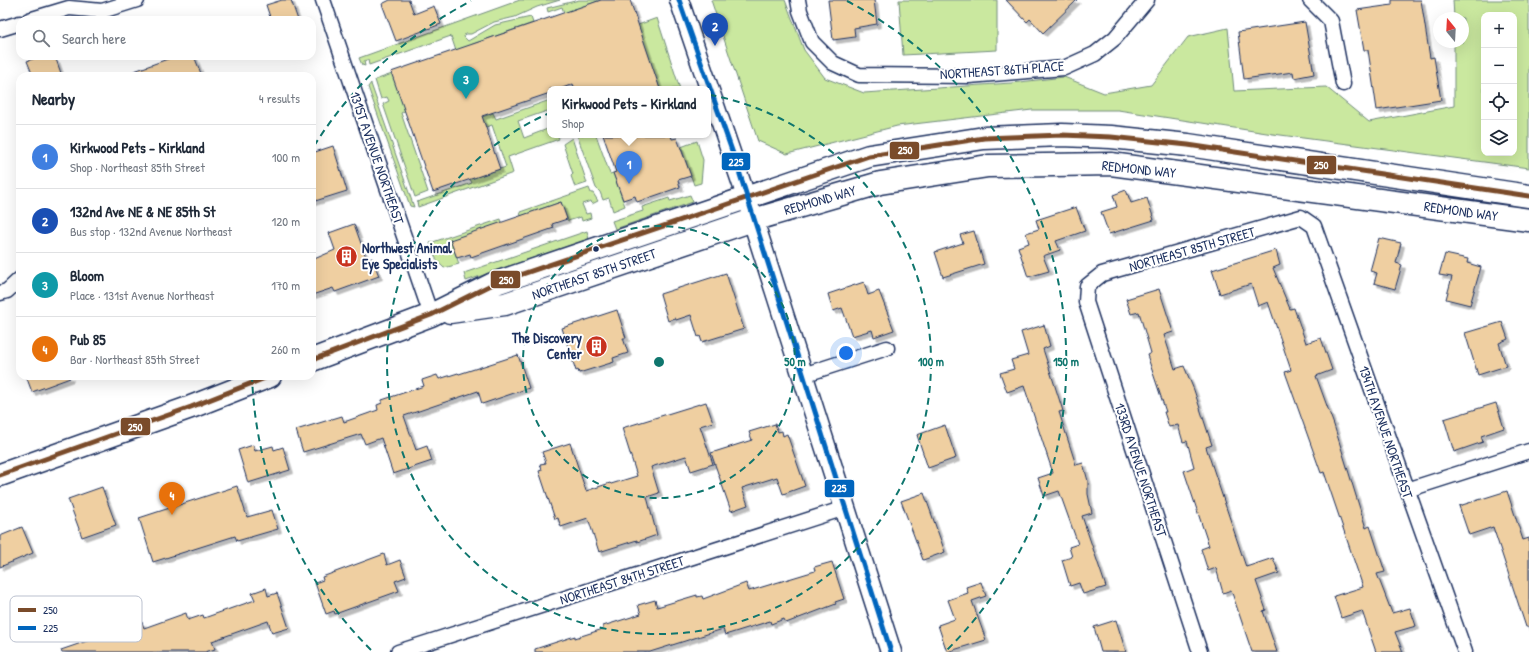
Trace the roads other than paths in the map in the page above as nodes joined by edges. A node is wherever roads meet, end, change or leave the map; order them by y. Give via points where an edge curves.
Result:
1 (137, 0) edge
2 (324, 0) edge
3 (680, 0) edge
4 (798, 0) edge
5 (1147, 0) edge
6 (1310, 0) edge
7 (67, 4) edge
8 (38, 16) edge
9 (16, 24) edge
10 (0, 29) edge
11 (1343, 84) dead end
12 (709, 86) edge
13 (711, 92) edge
14 (1529, 196) edge
15 (747, 198) junction
16 (1301, 217) joint
17 (753, 220) junction
18 (1529, 220) edge
19 (16, 283) edge
20 (1087, 286) joint
21 (0, 293) edge
22 (431, 315) junction
23 (887, 348) dead end
24 (316, 358) edge
25 (803, 375) junction
26 (260, 380) edge
27 (1529, 451) edge
28 (0, 475) edge
29 (1407, 490) junction
30 (845, 508) junction
31 (398, 652) edge
32 (891, 652) edge
33 (1200, 652) edge
34 (1465, 652) edge

1 - 7 street via 102,11
2 - 22 street, 131ST AVENUE NORTHEAST
3 - 12 street
4 - 5 street, NORTHEAST 86TH PLACE via 812,42 833,63 859,75 969,76 1064,68 1095,54 1115,38
6 - 11 street via 1331,21
7 - 8 street
9 - 10 street
13 - 15 street
14 - 15 main road, REDMOND WAY via 1188,145 1062,135 984,138 870,156
15 - 17 street
15 - 22 main road, NORTHEAST 85TH STREET via 494,284
16 - 20 street, NORTHEAST 85TH STREET via 1102,274
16 - 29 street, 134TH AVENUE NORTHEAST via 1314,226
17 - 18 main road, REDMOND WAY via 880,184 988,166 1111,164
17 - 22 main road, NORTHEAST 85TH STREET via 505,304
17 - 25 main road
19 - 21 street via 7,291
20 - 33 street, 133RD AVENUE NORTHEAST via 1086,302
22 - 24 main road, NORTHEAST 85TH STREET
23 - 25 street
25 - 30 main road
26 - 28 main road
27 - 29 street
29 - 34 street, 134TH AVENUE NORTHEAST
30 - 31 street, NORTHEAST 84TH STREET
30 - 32 main road

